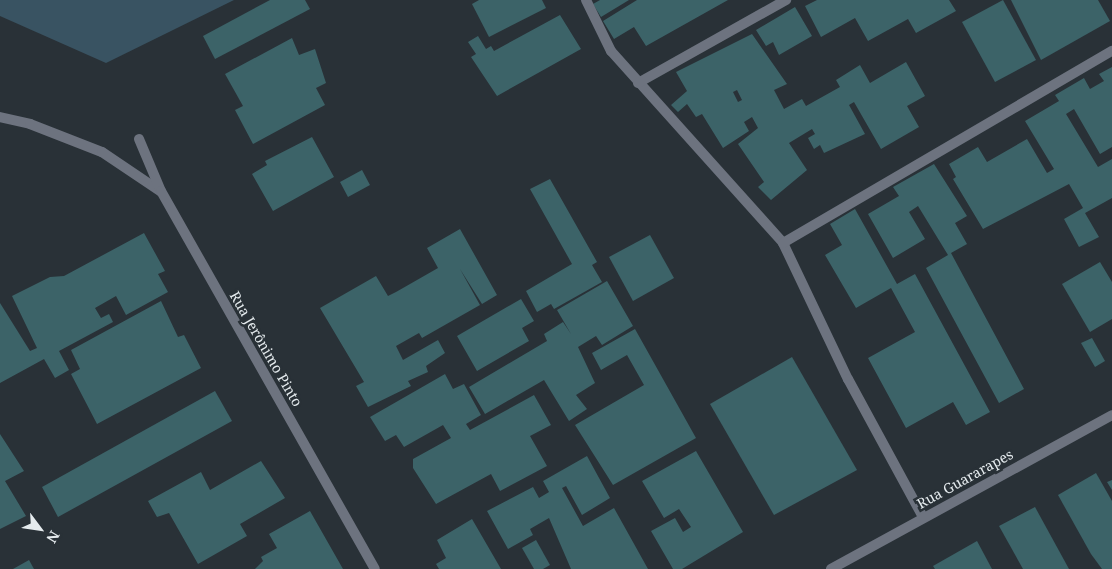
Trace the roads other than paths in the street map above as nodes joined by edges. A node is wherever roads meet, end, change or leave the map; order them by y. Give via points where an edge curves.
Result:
1 (586, 0) edge
2 (786, 0) edge
3 (1112, 51) edge
4 (638, 83) junction
5 (0, 117) edge
6 (139, 139) dead end
7 (161, 191) junction
8 (784, 243) junction
9 (1112, 414) edge
10 (923, 517) junction
11 (375, 569) edge
12 (831, 569) edge

1 - 4 street via 611,51
2 - 4 street
3 - 8 street
4 - 8 street
5 - 7 street via 30,124 102,152
6 - 7 street, Rua Jerônimo Pinto
7 - 11 street, Rua Jerônimo Pinto
8 - 10 street via 848,379
9 - 10 street, Rua Guararapes
10 - 12 street, Rua Guararapes

